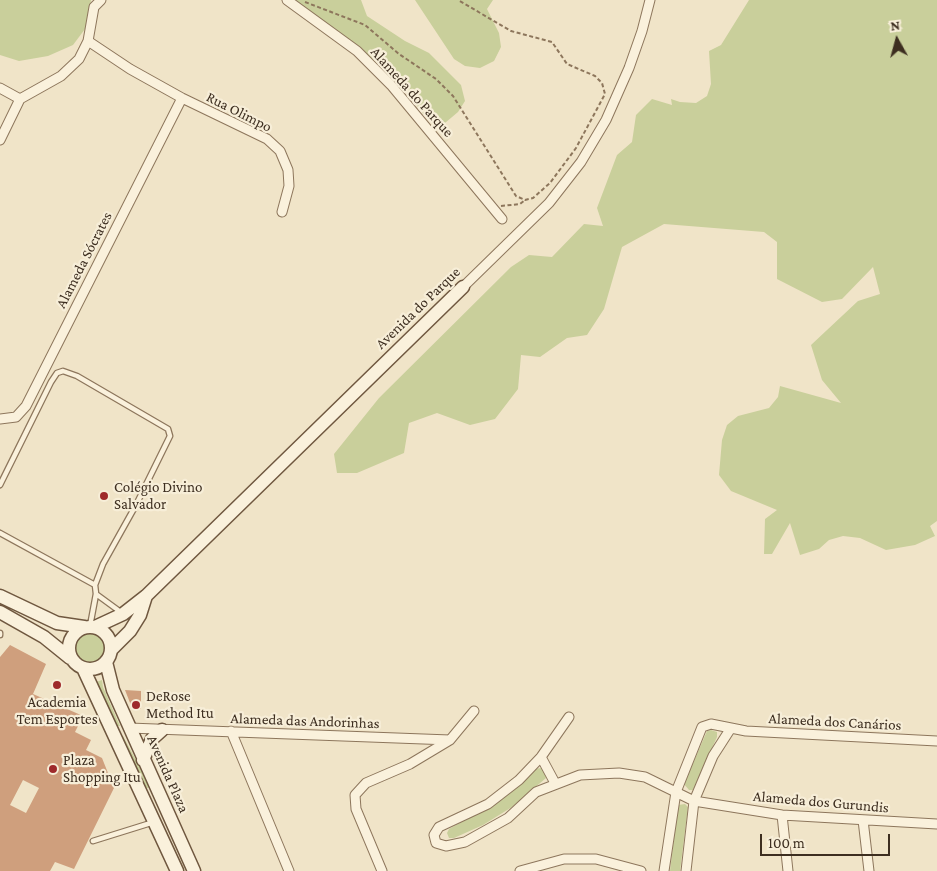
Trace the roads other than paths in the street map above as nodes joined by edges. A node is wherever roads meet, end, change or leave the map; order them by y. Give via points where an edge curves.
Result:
1 (101, 0) edge
2 (287, 0) edge
3 (650, 0) edge
4 (88, 42) junction
5 (0, 88) edge
6 (182, 98) junction
7 (20, 99) junction
8 (0, 140) edge
9 (282, 212) dead end
10 (502, 219) dead end
11 (463, 287) joint
12 (0, 419) edge
13 (0, 485) edge
14 (0, 533) edge
15 (95, 585) junction
16 (96, 594) junction
17 (0, 596) edge
18 (146, 596) junction
19 (0, 612) edge
20 (123, 614) junction
21 (90, 626) junction
22 (109, 656) junction
23 (70, 658) junction
24 (83, 668) junction
25 (474, 711) dead end
26 (569, 716) dead end
27 (111, 728) junction
28 (129, 728) junction
29 (731, 728) junction
30 (162, 730) junction
31 (231, 732) junction
32 (450, 740) junction
33 (937, 741) edge
34 (541, 757) junction
35 (143, 760) junction
36 (555, 783) junction
37 (676, 792) junction
38 (694, 801) junction
39 (782, 815) junction
40 (863, 820) junction
41 (155, 822) junction
42 (937, 824) edge
43 (93, 841) dead end
44 (177, 871) edge
45 (194, 871) edge
46 (288, 871) edge
47 (382, 871) edge
48 (520, 871) edge
49 (641, 871) edge
50 (664, 871) edge
51 (686, 871) edge
52 (788, 871) edge
53 (870, 871) edge

1 - 4 street via 94,7
2 - 10 street, Alameda do Parque via 357,51 391,85
3 - 11 street, Avenida do Parque via 642,31 606,120 581,162 549,203
4 - 6 street, Rua Olimpo
4 - 7 street via 79,59 61,76
5 - 7 street
6 - 9 street, Rua Olimpo via 267,139 280,152 288,170 289,186
6 - 12 street, Alameda Sócrates via 26,406 16,417
7 - 8 street
11 - 18 street, Avenida do Parque
13 - 15 lane via 57,373 63,371 77,376 168,429 170,436
14 - 15 lane
15 - 16 lane
16 - 20 lane
16 - 21 lane
17 - 21 street via 57,623
18 - 20 street, Avenida do Parque
18 - 22 street, Avenida do Parque via 140,615
19 - 23 street via 44,637
20 - 21 street, Avenida do Parque
21 - 22 street via 108,636
21 - 23 street via 77,630 68,642
22 - 24 street via 99,667
22 - 28 street, Avenida Plaza via 113,690
23 - 24 street
24 - 27 street, Avenida Plaza
25 - 32 street
26 - 34 street
27 - 28 street
27 - 41 street, Avenida Plaza
28 - 30 street, Alameda das Andorinhas
28 - 35 street, Avenida Plaza
29 - 33 street, Alameda dos Canários
29 - 37 street, Alameda dos Canários via 711,724 702,727
29 - 38 street via 713,756
30 - 31 street, Alameda das Andorinhas
30 - 35 street via 152,739
31 - 32 street, Alameda das Andorinhas
31 - 46 street
32 - 47 street via 410,764 366,784 355,795 356,809
34 - 36 street
34 - 36 street, Alameda dos Gurundis via 519,780 488,804 439,827 434,835 436,843 446,846 465,842 508,818 536,792
35 - 45 street, Avenida Plaza
36 - 37 street, Alameda dos Gurundis via 580,775 619,774 646,777
37 - 38 street, Alameda dos Gurundis
37 - 50 street
38 - 39 street, Alameda dos Gurundis
38 - 51 street
39 - 40 street, Alameda dos Gurundis
39 - 52 street
40 - 42 street, Alameda dos Gurundis
40 - 53 street
41 - 43 lane
41 - 44 street, Avenida Plaza
48 - 49 street via 564,859 596,859

